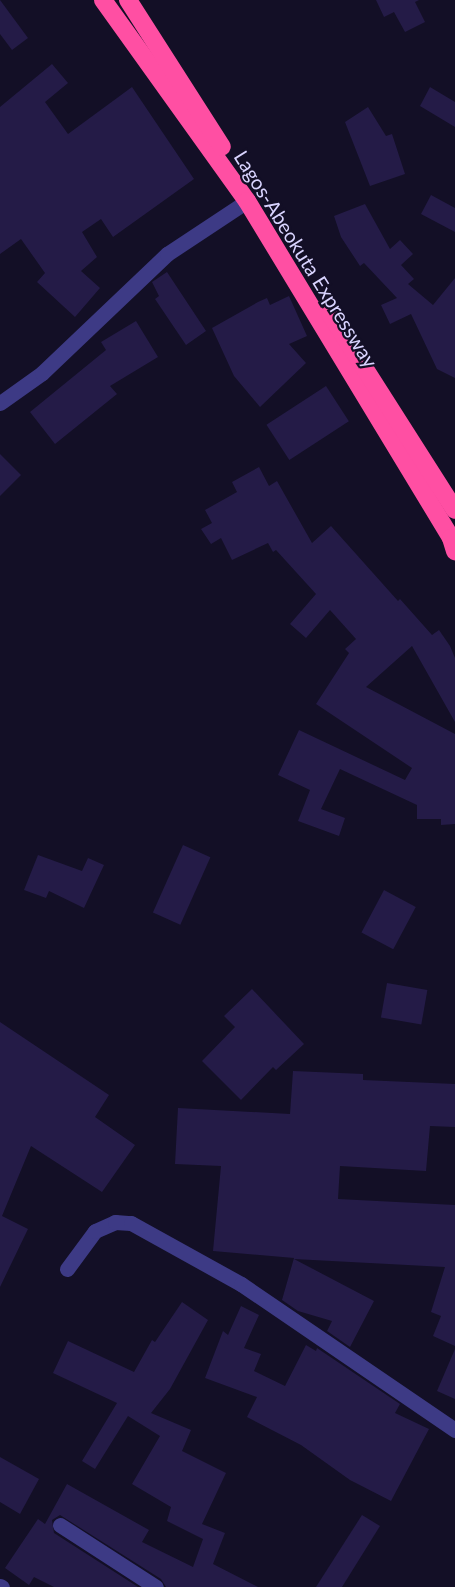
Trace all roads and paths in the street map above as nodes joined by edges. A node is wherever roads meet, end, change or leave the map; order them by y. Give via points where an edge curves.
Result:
1 (103, 0) edge
2 (128, 0) edge
3 (247, 201) junction
4 (0, 403) edge
5 (455, 510) edge
6 (455, 551) edge
7 (67, 1269) dead end
8 (455, 1430) edge
9 (60, 1524) dead end
10 (156, 1587) edge

1 - 3 highway, Lagos-Abeokuta Expressway
2 - 5 highway, Lagos-Abeokuta Expressway
3 - 4 street via 167,254 42,374
3 - 6 highway, Lagos-Abeokuta Expressway via 451,538
7 - 8 street via 95,1231 115,1222 131,1223 242,1284
9 - 10 street

